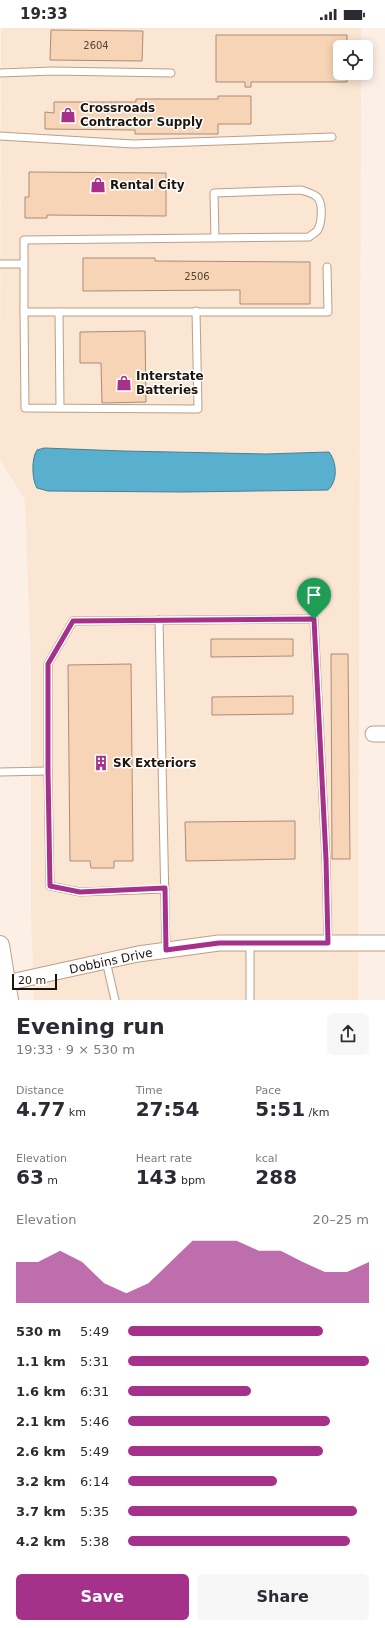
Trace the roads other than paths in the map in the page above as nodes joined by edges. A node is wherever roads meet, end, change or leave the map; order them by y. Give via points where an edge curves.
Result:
1 (0, 72) edge
2 (171, 73) dead end
3 (0, 136) edge
4 (332, 137) dead end
5 (215, 238) junction
6 (0, 264) edge
7 (24, 264) junction
8 (327, 267) dead end
9 (196, 311) junction
10 (24, 312) junction
11 (59, 312) junction
12 (60, 408) junction
13 (159, 620) junction
14 (0, 772) edge
15 (48, 772) junction
16 (165, 888) junction
17 (250, 943) junction
18 (328, 943) junction
19 (385, 943) edge
20 (0, 945) edge
21 (166, 950) junction
22 (106, 961) junction
23 (8, 992) edge
24 (115, 1000) edge
25 (250, 1000) edge

1 - 2 lane
3 - 4 lane via 133,144
5 - 5 lane via 309,237 316,232 320,223 319,199 314,194 301,190 214,193
5 - 7 lane via 24,240
6 - 7 lane
7 - 10 lane
8 - 9 lane via 328,312
9 - 11 lane
9 - 12 lane via 198,409
10 - 11 lane
10 - 12 lane via 25,408
11 - 12 lane
13 - 15 lane via 73,621 48,664
13 - 16 lane
13 - 18 lane via 314,619
14 - 15 lane
15 - 16 lane via 50,886 80,892
16 - 21 lane
17 - 18 street, Dobbins Drive
17 - 21 street, Dobbins Drive via 219,943
17 - 25 lane
18 - 19 street, Dobbins Drive
20 - 23 street
21 - 22 street, Dobbins Drive
22 - 23 street, Dobbins Drive
22 - 24 lane

